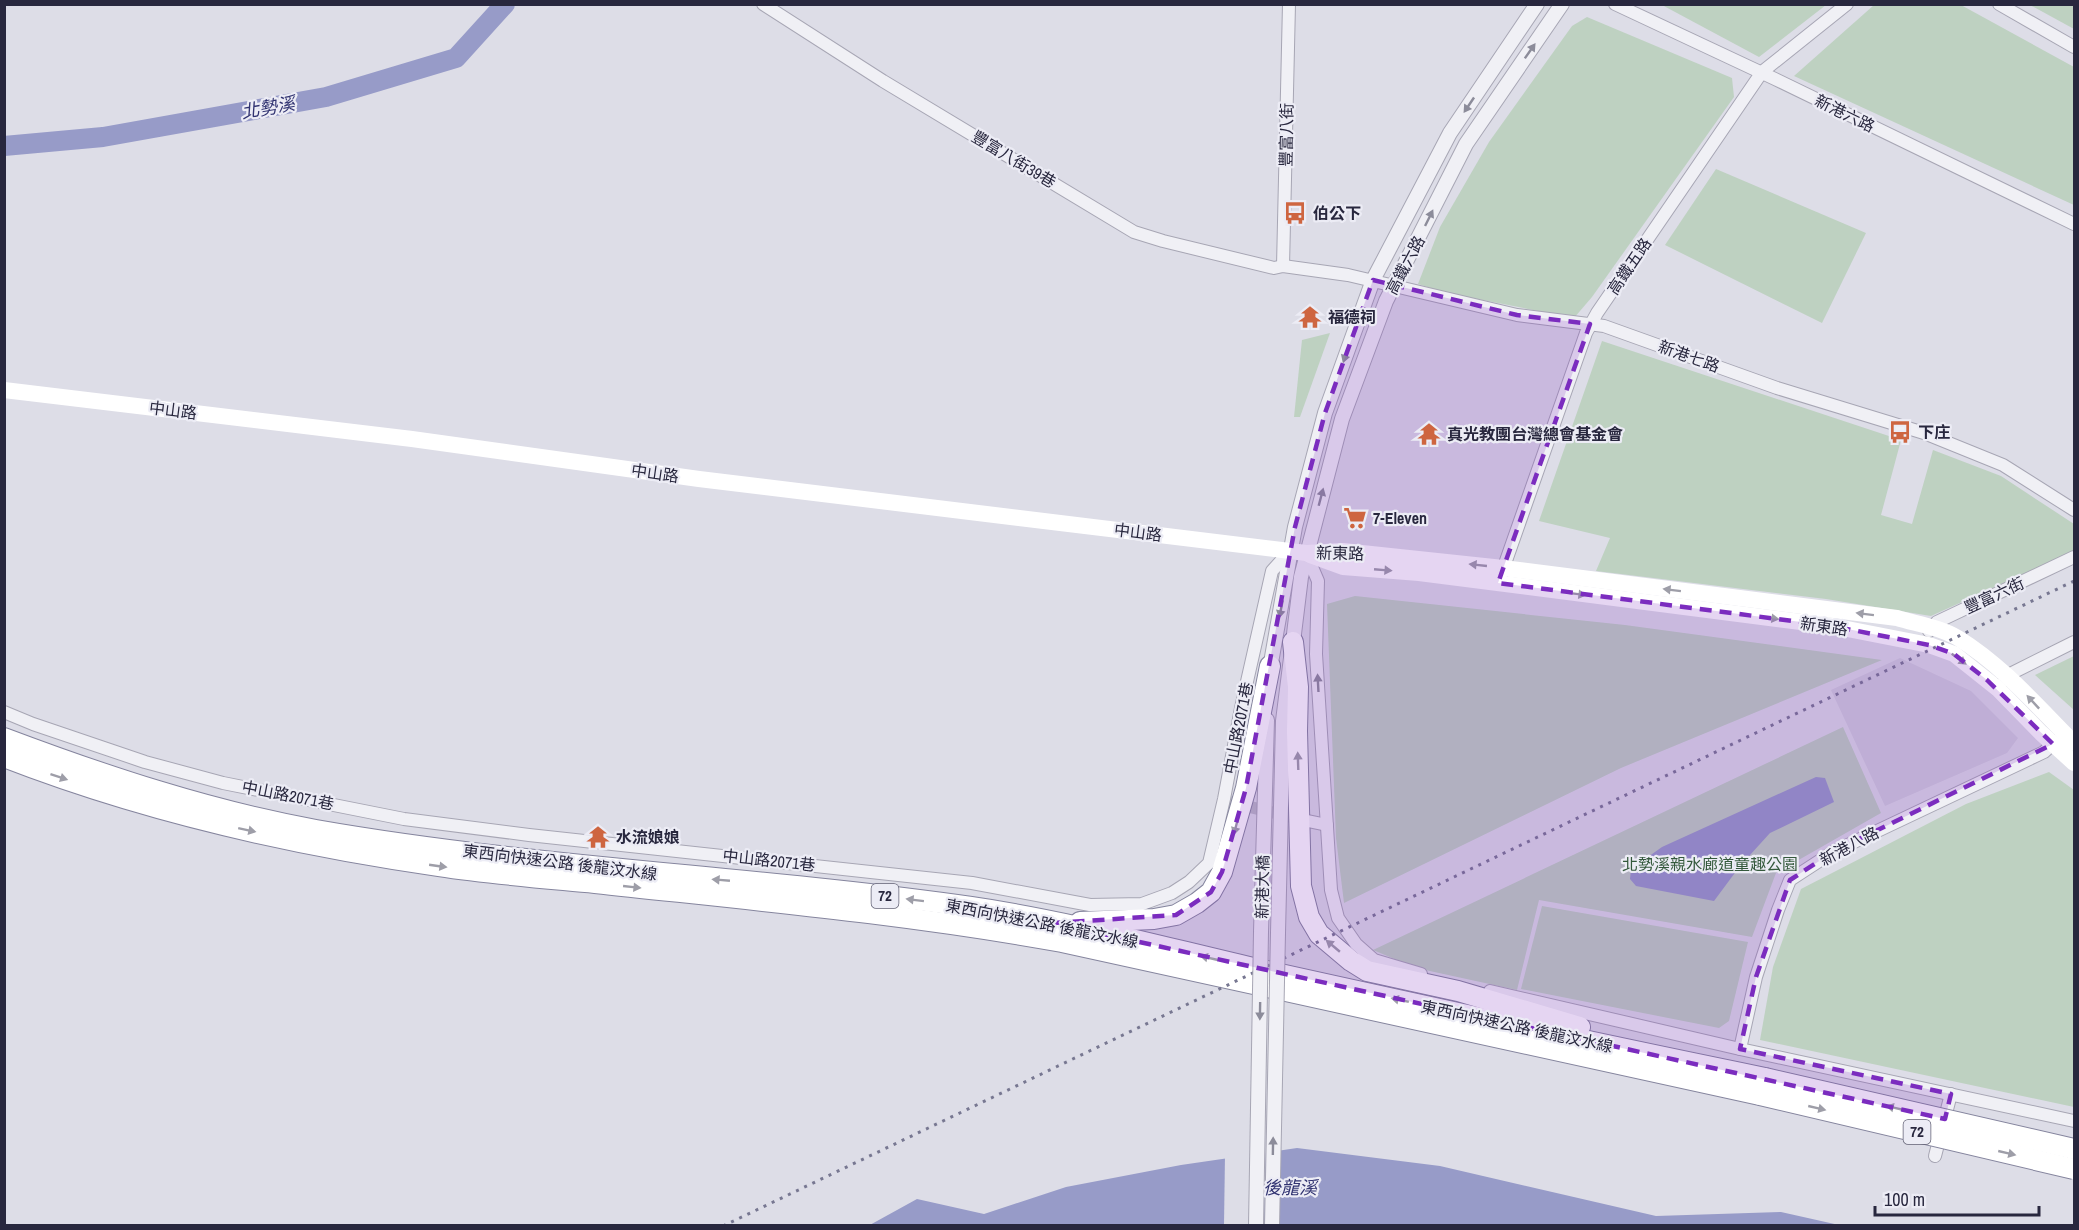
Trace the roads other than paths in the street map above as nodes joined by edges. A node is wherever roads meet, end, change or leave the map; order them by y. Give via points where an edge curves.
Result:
1 (764, 4) edge
2 (1289, 4) edge
3 (1537, 4) edge
4 (1562, 4) edge
5 (1615, 4) edge
6 (1847, 4) edge
7 (1999, 4) edge
8 (2074, 47) edge
9 (1762, 72) junction
10 (2074, 224) edge
11 (1283, 266) junction
12 (1372, 280) junction
13 (1395, 285) junction
14 (1590, 324) junction
15 (4, 390) edge
16 (2074, 510) edge
17 (1298, 552) junction
18 (2074, 557) edge
19 (1500, 575) junction
20 (1931, 627) junction
21 (1293, 642) junction
22 (2074, 642) edge
23 (1921, 643) junction
24 (1270, 666) junction
25 (2008, 675) junction
26 (1998, 689) junction
27 (4, 712) edge
28 (4, 738) edge
29 (2064, 740) edge
30 (4, 757) edge
31 (2074, 763) edge
32 (1303, 820) tunnel mouth
33 (1327, 825) junction
34 (1053, 922) junction
35 (1740, 1049) junction
36 (1726, 1070) junction
37 (1763, 1087) junction
38 (1951, 1094) junction
39 (2074, 1121) edge
40 (2074, 1149) edge
41 (1935, 1156) dead end
42 (2074, 1169) edge
43 (1256, 1226) edge
44 (1272, 1226) edge

1 - 11 street, 豐富八街39巷 via 1134,232 1274,268
2 - 11 street, 豐富八街
3 -> 12 street, 高鐵六路 via 1450,133
13 -> 4 street, 高鐵六路 via 1466,144
5 - 9 street, 新港六路
6 - 9 street, 高鐵五路
7 - 8 street
9 - 10 street, 新港六路
9 - 14 street, 高鐵五路
11 - 12 street, 新港七路
12 - 13 street, 新港七路
12 -> 17 street, 高鐵六路 via 1325,413 1294,527
13 - 14 street, 新港七路 via 1517,315
17 -> 13 street, 高鐵六路 via 1342,419
14 - 16 street, 新港七路 via 1924,433 2003,465
14 - 19 street, 高鐵五路
15 - 17 main road, 中山路
17 - 19 main road, 新東路 via 1343,551
17 - 21 street, 新港大橋 via 1301,577
17 -> 24 street, 新港大橋
17 - 27 street, 中山路2071巷 via 1272,571 1240,708 1227,800 1209,863 1172,893 1142,904 1090,905 972,884 404,819 223,783 145,762
33 -> 17 street via 1316,654 1318,581
18 - 20 street, 豐富六街
20 -> 19 main road, 新東路 via 1896,618
19 -> 23 main road, 新東路 via 1514,586 1832,626
20 - 23 street, 豐富六街
20 - 25 main road, 新東路 via 1957,638
36 -> 21 highway via 1458,991 1367,971 1318,934 1301,886 1298,687
44 -> 21 street, 新港大橋, bridge via 1283,721
22 - 25 street
23 -> 26 main road, 新東路 via 1954,654
24 -> 34 highway via 1246,788 1222,872 1211,892 1176,915
24 -> 43 street, 新港大橋, bridge
25 - 26 street
29 -> 25 main road, 新東路
26 - 29 main road, 新東路
34 -> 28 highway, 東西向快速公路 後龍汶水線 / 72 via 865,894 638,872 314,830 199,803
29 - 31 main road, 新東路
29 - 35 street, 新港八路 via 1833,852 1790,880 1755,977
30 -> 37 highway, 東西向快速公路 後龍汶水線 / 72 via 56,777 203,820 349,851 440,867 876,913 988,929
32 - 33 street
33 - 35 street via 1331,890 1338,918 1356,944 1374,960 1436,979
36 -> 34 highway, 東西向快速公路 後龍汶水線 / 72
35 - 38 street
36 - 37 highway, 東西向快速公路 後龍汶水線 / 72
40 -> 37 highway, 東西向快速公路 後龍汶水線 / 72, bridge
37 -> 42 highway, 東西向快速公路 後龍汶水線 / 72, bridge
38 - 39 street
38 - 41 street

